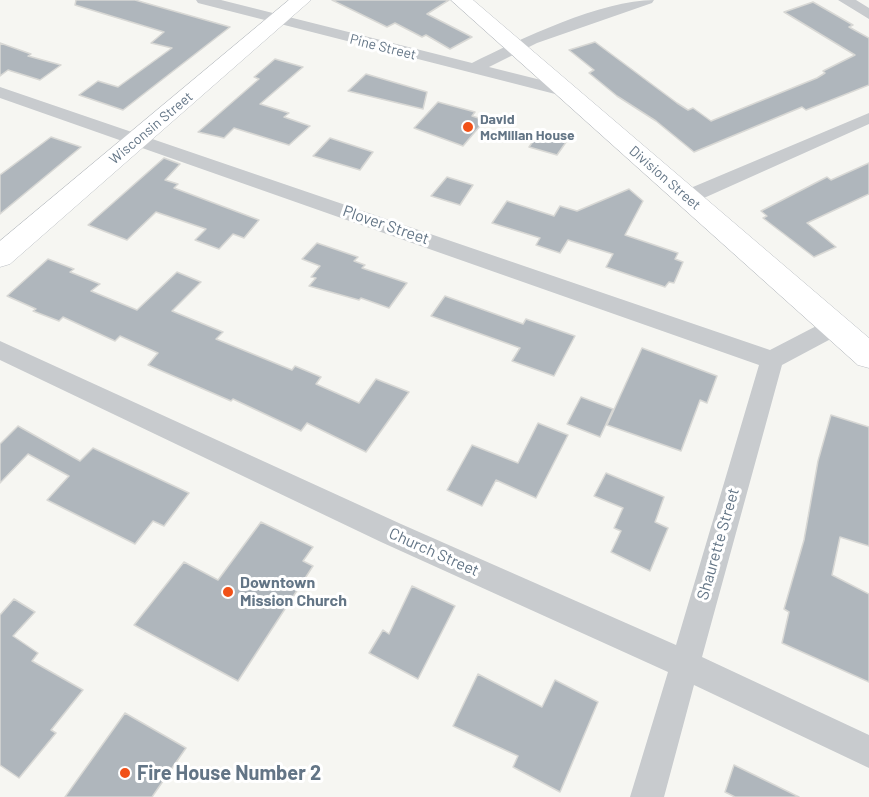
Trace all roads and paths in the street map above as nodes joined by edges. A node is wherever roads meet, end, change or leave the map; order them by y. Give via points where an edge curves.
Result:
1 (203, 0) edge
2 (301, 0) edge
3 (461, 0) edge
4 (647, 0) edge
5 (845, 0) edge
6 (869, 14) edge
7 (278, 20) junction
8 (516, 49) junction
9 (473, 69) junction
10 (563, 91) junction
11 (0, 92) edge
12 (869, 118) edge
13 (138, 139) junction
14 (688, 197) junction
15 (0, 257) edge
16 (834, 327) junction
17 (0, 350) edge
18 (869, 356) edge
19 (772, 360) junction
20 (683, 664) junction
21 (869, 752) edge
22 (647, 797) edge

1 - 7 street, Pine Street
2 - 7 main road, Wisconsin Street
3 - 8 main road, Division Street
4 - 8 street via 531,40
5 - 6 street
7 - 9 street, Pine Street
7 - 13 main road, Wisconsin Street
8 - 9 street
8 - 10 main road, Division Street
9 - 10 street, Pine Street
10 - 14 main road, Division Street
11 - 13 street, Plover Street
12 - 14 street
13 - 15 main road, Wisconsin Street
13 - 19 street, Plover Street
14 - 16 main road, Division Street
16 - 18 main road, Division Street
16 - 19 street
17 - 20 street, Church Street
19 - 20 street, Shaurette Street
20 - 21 street, Church Street
20 - 22 street, Shaurette Street

